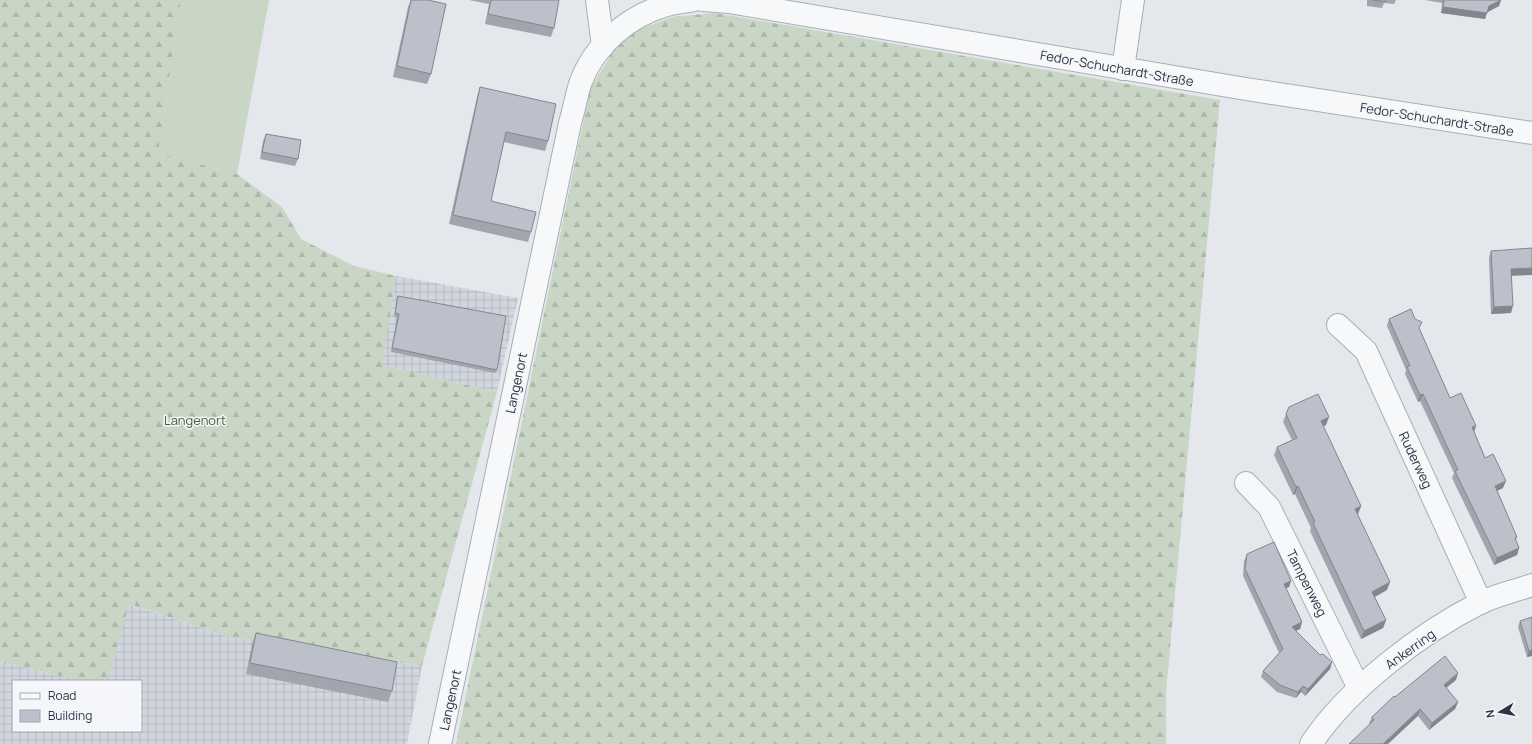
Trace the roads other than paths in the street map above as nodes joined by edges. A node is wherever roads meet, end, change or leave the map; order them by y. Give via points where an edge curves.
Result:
1 (597, 0) edge
2 (694, 0) edge
3 (704, 0) edge
4 (1133, 0) edge
5 (609, 39) junction
6 (1123, 69) junction
7 (1532, 133) edge
8 (1338, 325) dead end
9 (1246, 483) dead end
10 (1532, 585) edge
11 (1481, 603) junction
12 (1359, 688) junction
13 (440, 744) edge
14 (1311, 744) edge

1 - 5 street
2 - 5 street via 668,5 639,15
3 - 6 street, Fedor-Schuchardt-Straße via 729,2
4 - 6 street
5 - 13 street, Langenort via 590,63 582,80 570,123
6 - 7 street, Fedor-Schuchardt-Straße
8 - 11 street, Ruderweg via 1366,351
9 - 12 street, Tampenweg via 1269,507
10 - 11 street, Ankerring
11 - 12 street, Ankerring via 1433,631
12 - 14 street, Ankerring via 1322,727

